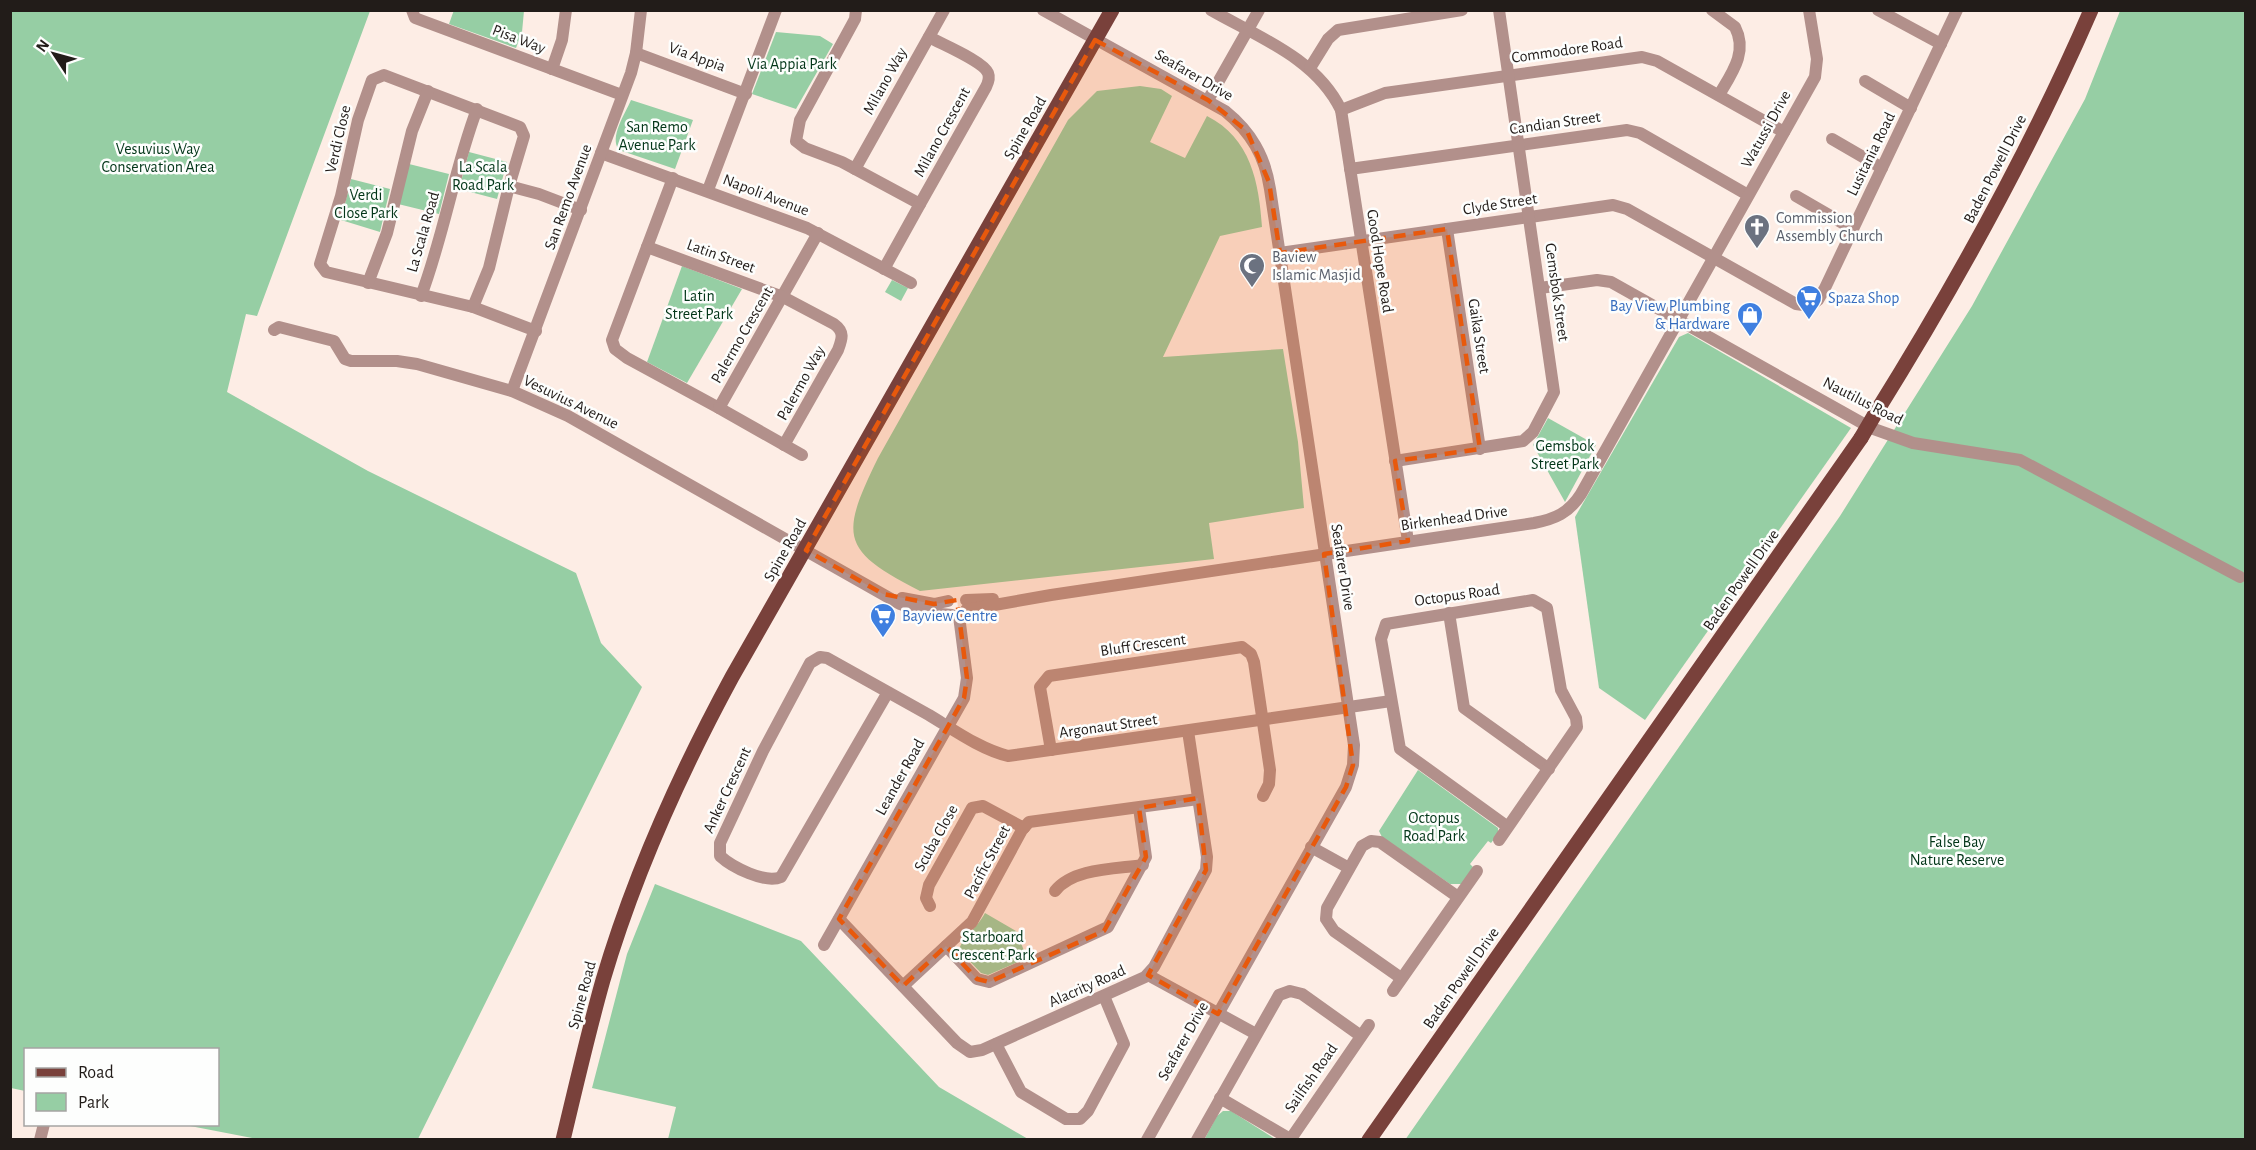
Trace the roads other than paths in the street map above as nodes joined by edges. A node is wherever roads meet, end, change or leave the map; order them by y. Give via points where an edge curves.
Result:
1 (412, 10) edge
2 (566, 10) edge
3 (641, 10) edge
4 (776, 10) edge
5 (856, 10) edge
6 (944, 10) edge
7 (1043, 10) edge
8 (1112, 10) edge
9 (1211, 10) edge
10 (1259, 10) edge
11 (1462, 10) edge
12 (1499, 10) edge
13 (1712, 10) edge
14 (1809, 10) edge
15 (1878, 10) edge
16 (1958, 10) edge
17 (2091, 10) edge
18 (1247, 31) junction
19 (929, 37) junction
20 (1095, 40) junction
21 (1941, 44) junction
22 (636, 53) junction
23 (1310, 68) junction
24 (552, 69) junction
25 (1508, 75) junction
26 (1865, 81) dead end
27 (428, 91) junction
28 (746, 94) junction
29 (622, 95) junction
30 (1719, 95) junction
31 (1208, 100) junction
32 (1911, 108) junction
33 (477, 109) junction
34 (1341, 110) junction
35 (1784, 132) junction
36 (1832, 139) dead end
37 (1519, 145) junction
38 (601, 153) junction
39 (1882, 168) junction
40 (855, 169) junction
41 (1350, 169) junction
42 (673, 178) junction
43 (509, 186) junction
44 (708, 190) junction
45 (1748, 195) junction
46 (1796, 196) dead end
47 (920, 204) junction
48 (581, 210) junction
49 (1529, 216) junction
50 (1447, 229) junction
51 (1852, 229) junction
52 (818, 233) junction
53 (1361, 242) junction
54 (647, 247) junction
55 (1280, 253) junction
56 (1713, 256) junction
57 (884, 269) junction
58 (368, 283) junction
59 (911, 284) dead end
60 (1540, 288) junction
61 (422, 296) junction
62 (783, 297) junction
63 (473, 307) junction
64 (1679, 320) junction
65 (274, 330) dead end
66 (536, 331) junction
67 (512, 391) junction
68 (719, 408) junction
69 (784, 445) junction
70 (1480, 449) junction
71 (802, 455) dead end
72 (1395, 461) junction
73 (1408, 541) junction
74 (806, 550) junction
75 (1324, 554) junction
76 (2240, 578) dead end
77 (883, 594) junction
78 (948, 602) junction
79 (961, 610) junction
80 (1449, 613) junction
81 (888, 692) junction
82 (1391, 701) junction
83 (1348, 707) junction
84 (1262, 721) junction
85 (948, 727) junction
86 (1188, 731) junction
87 (1051, 750) junction
88 (1549, 769) junction
89 (1263, 796) dead end
90 (1198, 799) junction
91 (1139, 808) junction
92 (1508, 827) junction
93 (1023, 828) junction
94 (1499, 840) dead end
95 (1311, 847) junction
96 (1143, 865) junction
97 (1349, 868) junction
98 (1477, 871) dead end
99 (1054, 891) dead end
100 (1458, 897) junction
101 (930, 906) dead end
102 (839, 919) junction
103 (824, 945) dead end
104 (946, 946) junction
105 (1148, 975) junction
106 (1401, 978) junction
107 (903, 986) junction
108 (1393, 991) dead end
109 (1104, 996) junction
110 (1218, 1014) junction
111 (1370, 1025) dead end
112 (1256, 1034) junction
113 (1361, 1036) junction
114 (996, 1044) junction
115 (1220, 1098) junction
116 (563, 1140) edge
117 (1147, 1140) edge
118 (1197, 1140) edge
119 (1290, 1140) edge
120 (1369, 1140) edge

1 - 24 street, Pisa Way via 415,18
2 - 24 street, Pisa Way via 562,40
3 - 22 street, San Remo Avenue
4 - 28 street
5 - 40 street via 795,137 806,148
6 - 19 street, Milano Way
7 - 20 street, Seafarer Drive
8 - 20 main road, Spine Road
9 - 18 street, Good Hope Road
10 - 18 street
11 - 23 street via 1338,30
12 - 25 street, Gemsbok Street
13 - 30 street via 1735,27 1740,49 1738,62
14 - 35 street, Watussi Drive via 1815,77
15 - 21 street
16 - 21 street, Lusitania Road
17 - 120 main road, Baden Powell Drive, bridge via 1995,209 1861,438
18 - 23 street, Good Hope Road
18 - 31 street
19 - 40 street, Milano Way
19 - 47 street, Milano Crescent via 977,63 989,77
20 - 31 street, Seafarer Drive
20 - 74 main road, Spine Road
21 - 32 street, Lusitania Road
22 - 28 street, Via Appia
22 - 29 street, San Remo Avenue
23 - 34 street, Good Hope Road
24 - 29 street, Pisa Way
25 - 30 street, Commodore Road via 1642,57 1657,61
25 - 34 street, Commodore Road via 1385,93
25 - 37 street, Gemsbok Street
26 - 32 street
27 - 33 street, Verdi Close
27 - 58 street via 412,130 387,233
27 - 58 street, Verdi Close via 380,75 372,80 364,100 320,264 326,272
28 - 44 street
29 - 38 street, San Remo Avenue
30 - 35 street, Commodore Road
31 - 55 street, Seafarer Drive via 1237,121 1259,151 1269,182
32 - 39 street, Lusitania Road
33 - 43 street, Verdi Close via 517,124 523,131
33 - 61 street, La Scala Road
34 - 41 street, Good Hope Road
35 - 45 street, Watussi Drive
36 - 39 street
37 - 41 street, Candian Street
37 - 45 street, Candian Street via 1633,131
37 - 49 street, Gemsbok Street
38 - 42 street, Napoli Avenue
38 - 48 street, San Remo Avenue
39 - 51 street, Lusitania Road
40 - 47 street, Milano Crescent
41 - 53 street, Good Hope Road
42 - 44 street, Napoli Avenue
42 - 54 street, Palermo Crescent
43 - 48 street
43 - 63 street, Verdi Close via 489,268
44 - 52 street, Napoli Avenue
45 - 56 street, Watussi Drive
46 - 51 street
47 - 57 street, Milano Crescent
48 - 66 street, San Remo Avenue
49 - 50 street, Clyde Street
49 - 56 street, Clyde Street via 1620,206
49 - 60 street, Gemsbok Street
50 - 53 street, Clyde Street
50 - 70 street, Gaika Street
51 - 56 street, Lusitania Road via 1821,295 1810,306 1796,304
52 - 57 street, Napoli Avenue
52 - 62 street, Palermo Crescent
53 - 55 street, Clyde Street
53 - 72 street, Good Hope Road
54 - 62 street, Latin Street
54 - 68 street, Palermo Crescent via 613,346 627,358
55 - 75 street, Seafarer Drive
56 - 64 street, Birkenhead Drive
57 - 59 street, Napoli Avenue
58 - 61 street, Verdi Close
60 - 64 street, Nautilus Road via 1603,280
60 - 70 street, Gemsbok Street via 1554,383 1552,399 1528,438
61 - 63 street, Verdi Close
62 - 68 street, Palermo Crescent
62 - 69 street, Palermo Way via 834,324 843,339
63 - 66 street, Verdi Close
64 - 73 street, Birkenhead Drive via 1579,497 1566,512 1548,521
64 - 76 street, Nautilus Road via 1871,428 1913,443 2005,456 2027,463
65 - 67 street, Vesuvius Avenue via 279,327 334,341 351,362 417,364
66 - 67 street, San Remo Avenue
67 - 74 street, Vesuvius Avenue via 568,416
68 - 69 street
69 - 71 street
70 - 72 street, Gemsbok Street
72 - 73 street, Good Hope Road
73 - 75 street, Birkenhead Drive
74 - 77 street, Birkenhead Drive
74 - 116 main road, Spine Road via 711,715 655,838 604,979
75 - 79 street, Birkenhead Drive
75 - 83 street, Seafarer Drive
77 - 78 street, Birkenhead Drive via 934,604
77 - 79 street, Birkenhead Drive via 915,610
78 - 79 street, Leander Road via 948,611
78 - 79 street, Birkenhead Drive via 955,595
79 - 85 street, Leander Road via 967,688
80 - 82 street, Octopus Road via 1390,621 1384,626 1381,639
80 - 88 street via 1464,708
80 - 88 street, Octopus Road via 1533,600 1547,608 1561,690 1577,723
81 - 81 street, Anker Crescent via 781,877 770,880 729,864 720,856 720,843 810,663 827,658
81 - 85 street, Argonaut Street
82 - 83 street, Argonaut Street
82 - 92 street, Octopus Road via 1400,749
83 - 84 street, Argonaut Street
83 - 95 street, Seafarer Drive via 1353,765 1346,786
84 - 86 street, Argonaut Street
84 - 87 street, Bluff Crescent via 1254,662 1247,650 1238,647 1049,676 1040,687
84 - 89 street via 1270,770
85 - 87 street, Argonaut Street via 1008,756
85 - 102 street, Leander Road
86 - 87 street, Argonaut Street
86 - 90 street, Alacrity Road
88 - 92 street, Octopus Road
90 - 91 street, Pacific Street
90 - 105 street, Alacrity Road via 1206,870
91 - 93 street, Pacific Street via 1033,821
91 - 96 street via 1146,850
92 - 94 street, Octopus Road
93 - 101 street, Scuba Close via 984,806 972,808 929,885 926,897
93 - 104 street, Pacific Street via 972,922
95 - 97 street
95 - 110 street, Seafarer Drive
96 - 99 street via 1075,876
96 - 104 street via 1104,931 989,982 978,979
97 - 100 street via 1362,846 1376,841
97 - 106 street via 1326,919 1334,931
98 - 100 street
100 - 106 street
102 - 103 street, Leander Road
102 - 107 street, Alacrity Road
104 - 107 street, Pacific Street
105 - 109 street, Alacrity Road
105 - 110 street
106 - 108 street
107 - 114 street, Alacrity Road via 961,1047 976,1052
109 - 114 street, Alacrity Road
109 - 114 street via 1124,1044 1088,1112 1080,1119 1066,1119 1021,1092
110 - 112 street
110 - 117 street, Seafarer Drive
111 - 113 street, Sailfish Road
112 - 113 street, Sailfish Road via 1275,1000 1290,991 1302,994
112 - 115 street, Sailfish Road
113 - 119 street, Sailfish Road
115 - 118 street, Sailfish Road
115 - 119 street

